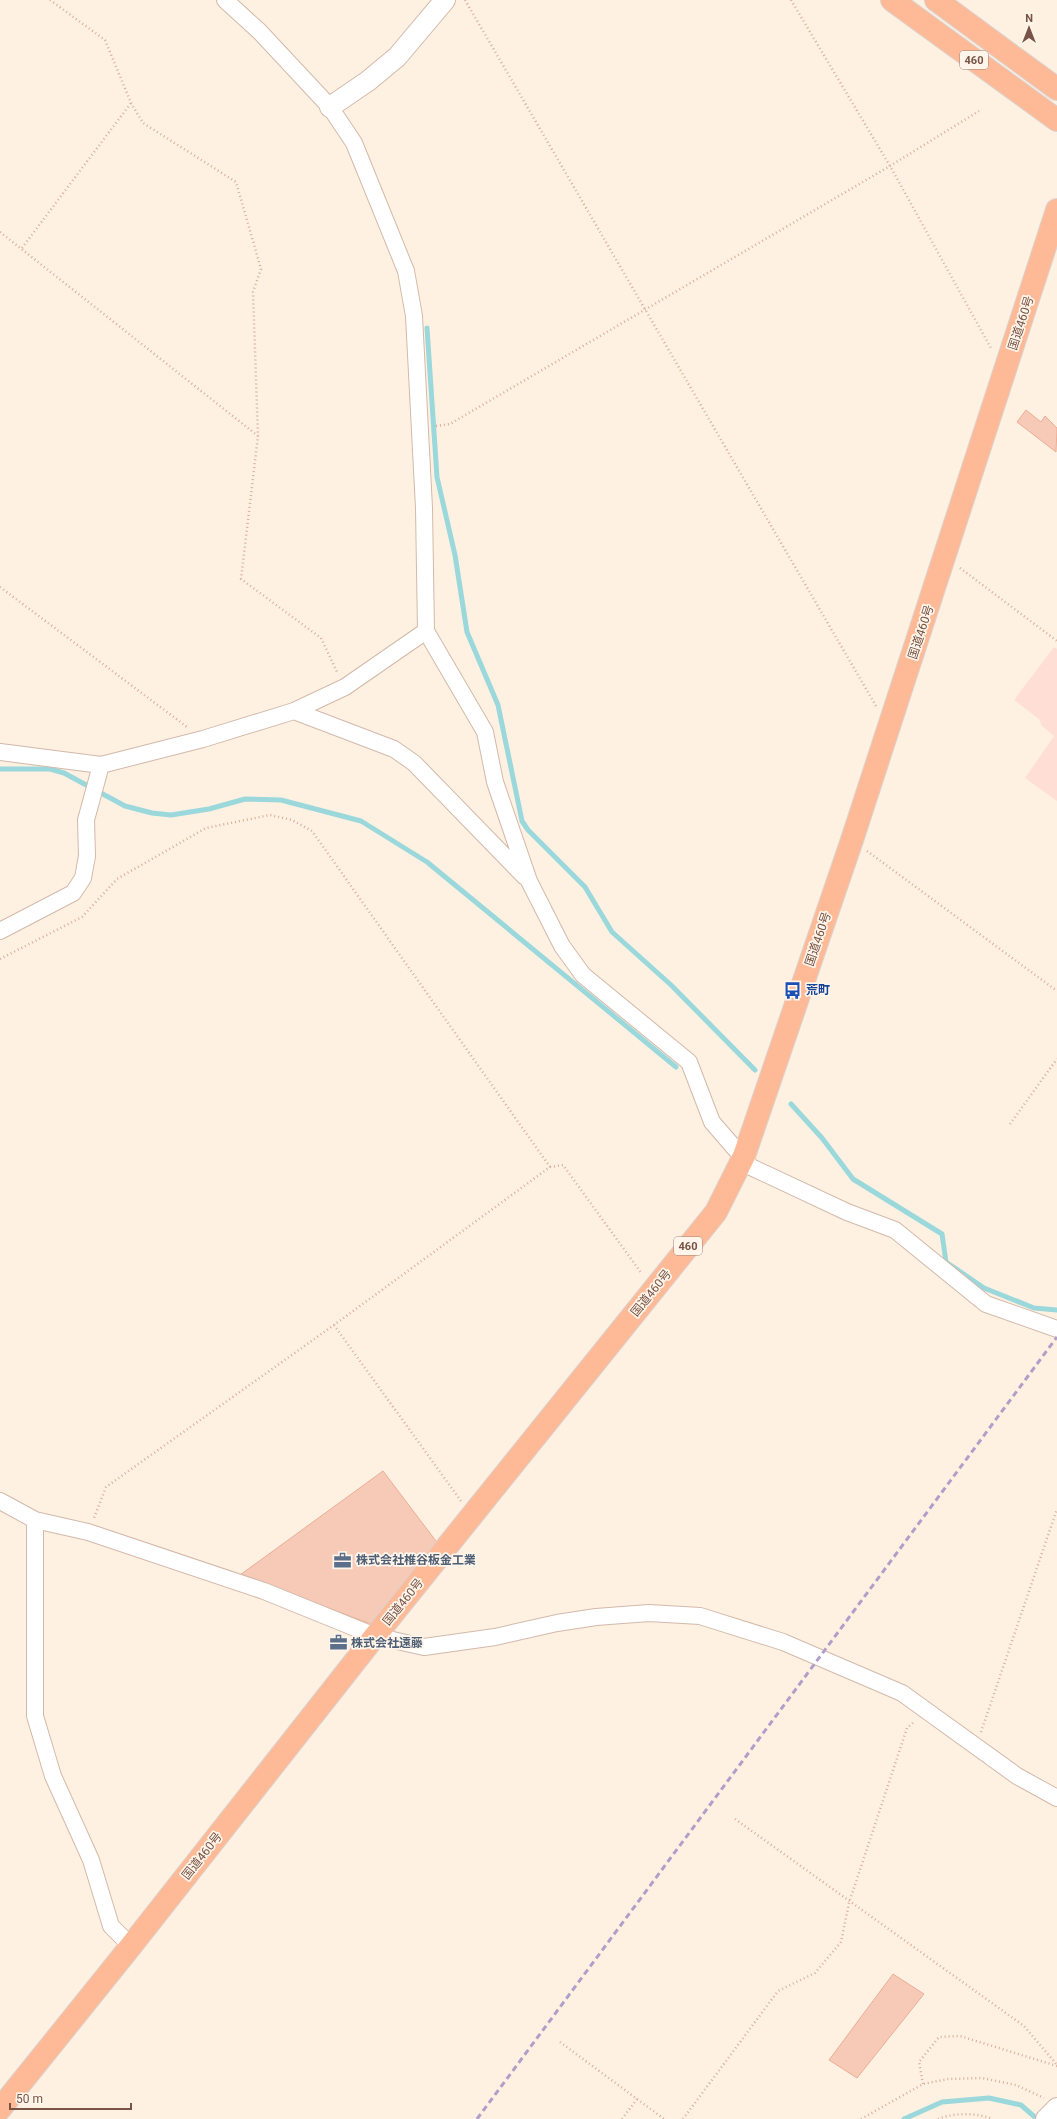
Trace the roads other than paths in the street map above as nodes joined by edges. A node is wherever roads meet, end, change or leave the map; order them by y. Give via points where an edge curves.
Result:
1 (225, 0) edge
2 (444, 0) edge
3 (892, 0) edge
4 (936, 0) edge
5 (1057, 89) edge
6 (330, 107) junction
7 (1057, 120) edge
8 (1057, 210) edge
9 (426, 631) junction
10 (294, 712) junction
11 (0, 752) edge
12 (101, 765) junction
13 (529, 881) junction
14 (0, 931) edge
15 (744, 1156) junction
16 (1057, 1329) edge
17 (0, 1501) edge
18 (35, 1520) junction
19 (375, 1636) junction
20 (1057, 1798) edge
21 (131, 1946) junction
22 (0, 2109) edge

1 - 6 street via 259,30
2 - 6 street via 397,57
3 - 7 highway, 460
4 - 5 highway, 460
6 - 9 street via 354,143 406,271 414,316 424,508
8 - 15 highway, 国道460号 / 460 via 852,840
9 - 10 street via 345,687
9 - 13 street via 486,732 495,782
10 - 12 street
10 - 13 street via 394,749 414,763
11 - 12 street
12 - 14 street via 86,820 87,856 83,878 73,892
13 - 15 street via 562,946 583,975 689,1062 712,1122
15 - 16 street via 752,1167 784,1184 895,1230 986,1304
15 - 19 highway, 国道460号 / 460 via 716,1212
17 - 18 street
18 - 19 street via 88,1532 264,1591
18 - 21 street via 35,1716 53,1776 91,1860 111,1926
19 - 20 street via 424,1647 495,1637 557,1622 596,1617 649,1613 700,1616 783,1642 902,1693 1017,1776
19 - 21 highway, 国道460号 / 460
21 - 22 highway, 国道460号 / 460

